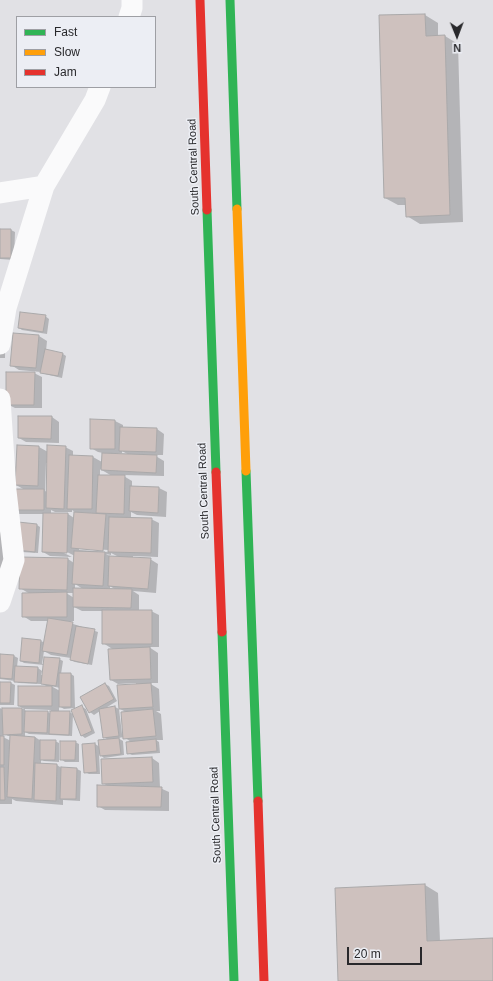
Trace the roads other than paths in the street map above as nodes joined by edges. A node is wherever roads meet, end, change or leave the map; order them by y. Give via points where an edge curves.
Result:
1 (132, 0) edge
2 (200, 0) edge
3 (230, 0) edge
4 (129, 16) edge
5 (100, 88) edge
6 (44, 186) junction
7 (0, 192) edge
8 (0, 344) edge
9 (0, 409) edge
10 (0, 602) edge
11 (234, 981) edge
12 (264, 981) edge

1 - 4 street
2 - 11 street, South Central Road via 207,94
3 - 12 street via 230,93 247,610
5 - 6 street
6 - 7 street
6 - 8 street via 6,308
9 - 10 street via 14,560

